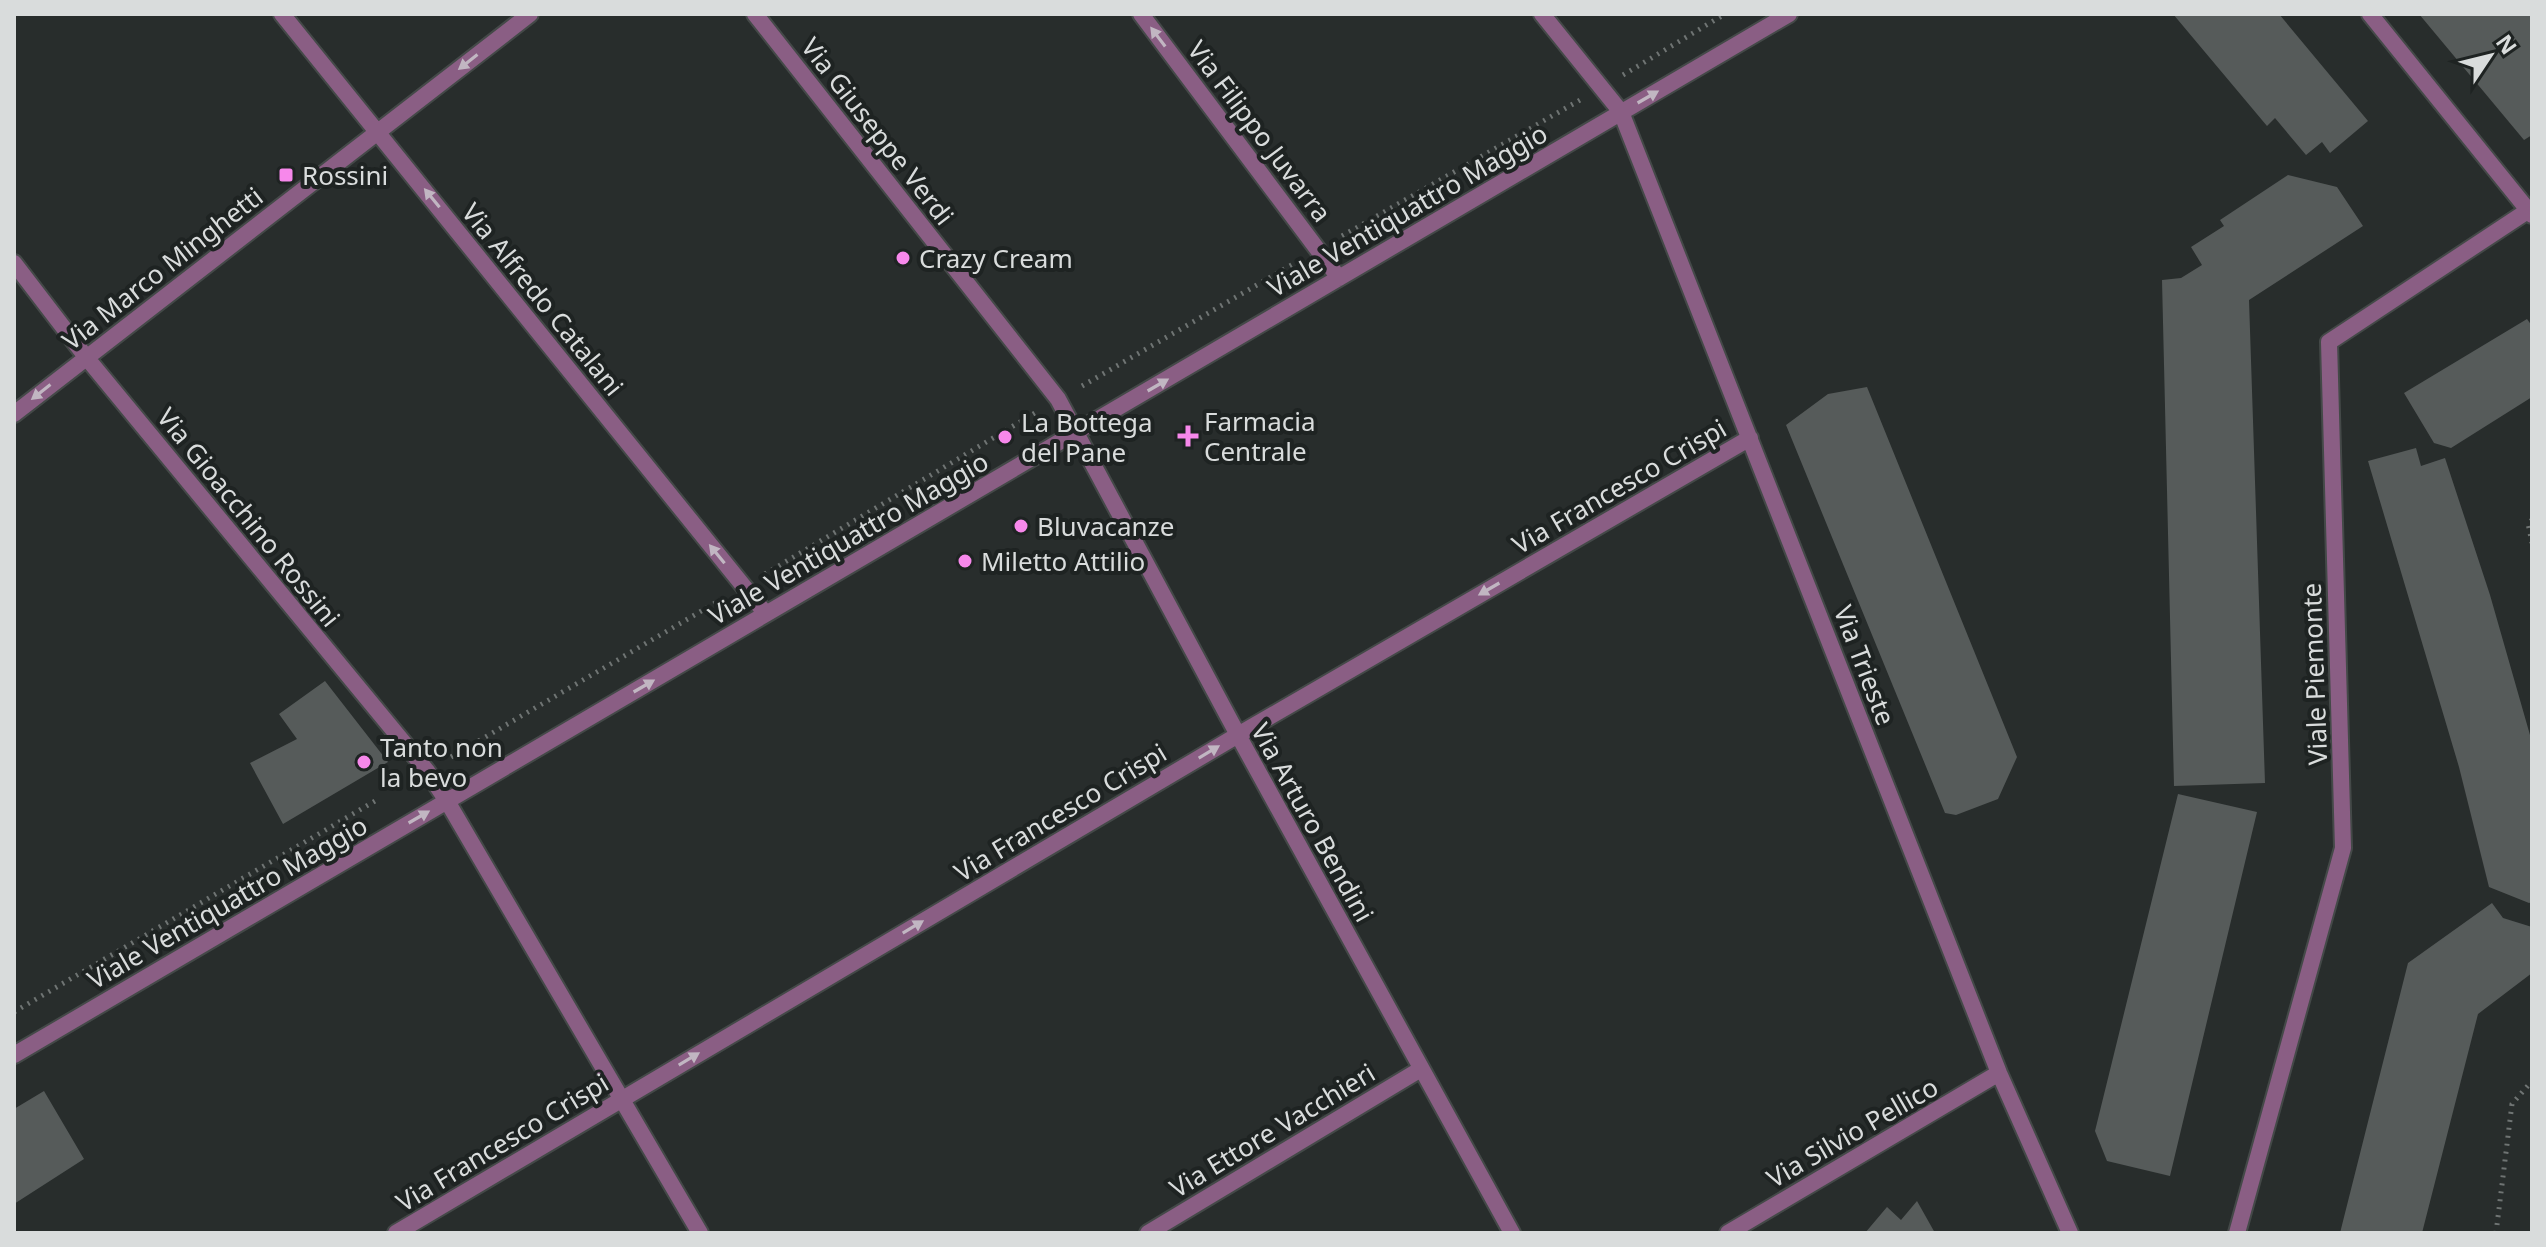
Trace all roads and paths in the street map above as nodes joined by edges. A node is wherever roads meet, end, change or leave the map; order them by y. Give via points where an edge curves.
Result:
1 (282, 14) edge
2 (530, 14) edge
3 (755, 14) edge
4 (1141, 14) edge
5 (1542, 14) edge
6 (1789, 14) edge
7 (2370, 14) edge
8 (1621, 112) junction
9 (378, 131) junction
10 (2531, 211) edge
11 (14, 263) edge
12 (1339, 278) junction
13 (86, 357) junction
14 (14, 414) edge
15 (1078, 432) junction
16 (1750, 438) junction
17 (2532, 520) edge
18 (2532, 543) edge
19 (766, 614) junction
20 (1238, 735) junction
21 (375, 801) dead end
22 (447, 801) junction
23 (14, 1012) edge
24 (14, 1055) edge
25 (1421, 1069) junction
26 (1999, 1073) junction
27 (2532, 1081) edge
28 (622, 1099) junction
29 (396, 1233) edge
30 (700, 1233) edge
31 (1148, 1233) edge
32 (1512, 1233) edge
33 (1728, 1233) edge
34 (2070, 1233) edge
35 (2237, 1233) edge
36 (2496, 1233) edge

1 - 9 street, Via Alfredo Catalani
2 -> 9 street, Via Marco Minghetti
3 - 15 street, Via Giuseppe Verdi via 1058,399
12 -> 4 street, Via Filippo Juvarra
5 - 8 street, Via Trieste
8 -> 6 street, Viale Ventiquattro Maggio
7 - 10 street
8 - 12 street, Viale Ventiquattro Maggio
8 - 16 street, Via Trieste
9 - 13 street, Via Marco Minghetti
19 -> 9 street, Via Alfredo Catalani
10 - 35 street, Viale Piemonte via 2329,342 2343,848
11 - 13 street, Via Gioacchino Rossini
15 -> 12 street, Viale Ventiquattro Maggio
13 -> 14 street, Via Marco Minghetti
13 - 22 street, Via Gioacchino Rossini
15 - 19 street, Viale Ventiquattro Maggio
15 - 20 street, Via Arturo Bendini
16 -> 20 street, Via Francesco Crispi
16 - 26 street, Via Trieste
17 - 18 path
22 -> 19 street, Viale Ventiquattro Maggio
20 - 25 street, Via Arturo Bendini
28 -> 20 street, Via Francesco Crispi
21 - 23 path
24 -> 22 street, Viale Ventiquattro Maggio
22 - 28 street, Via Gioacchino Rossini
25 - 31 street, Via Ettore Vacchieri
25 - 32 street, Via Arturo Bendini
26 - 33 street, Via Silvio Pellico
26 - 34 street, Via Trieste
27 - 36 path via 2512,1104
28 - 29 street, Via Francesco Crispi
28 - 30 street, Via Gioacchino Rossini

